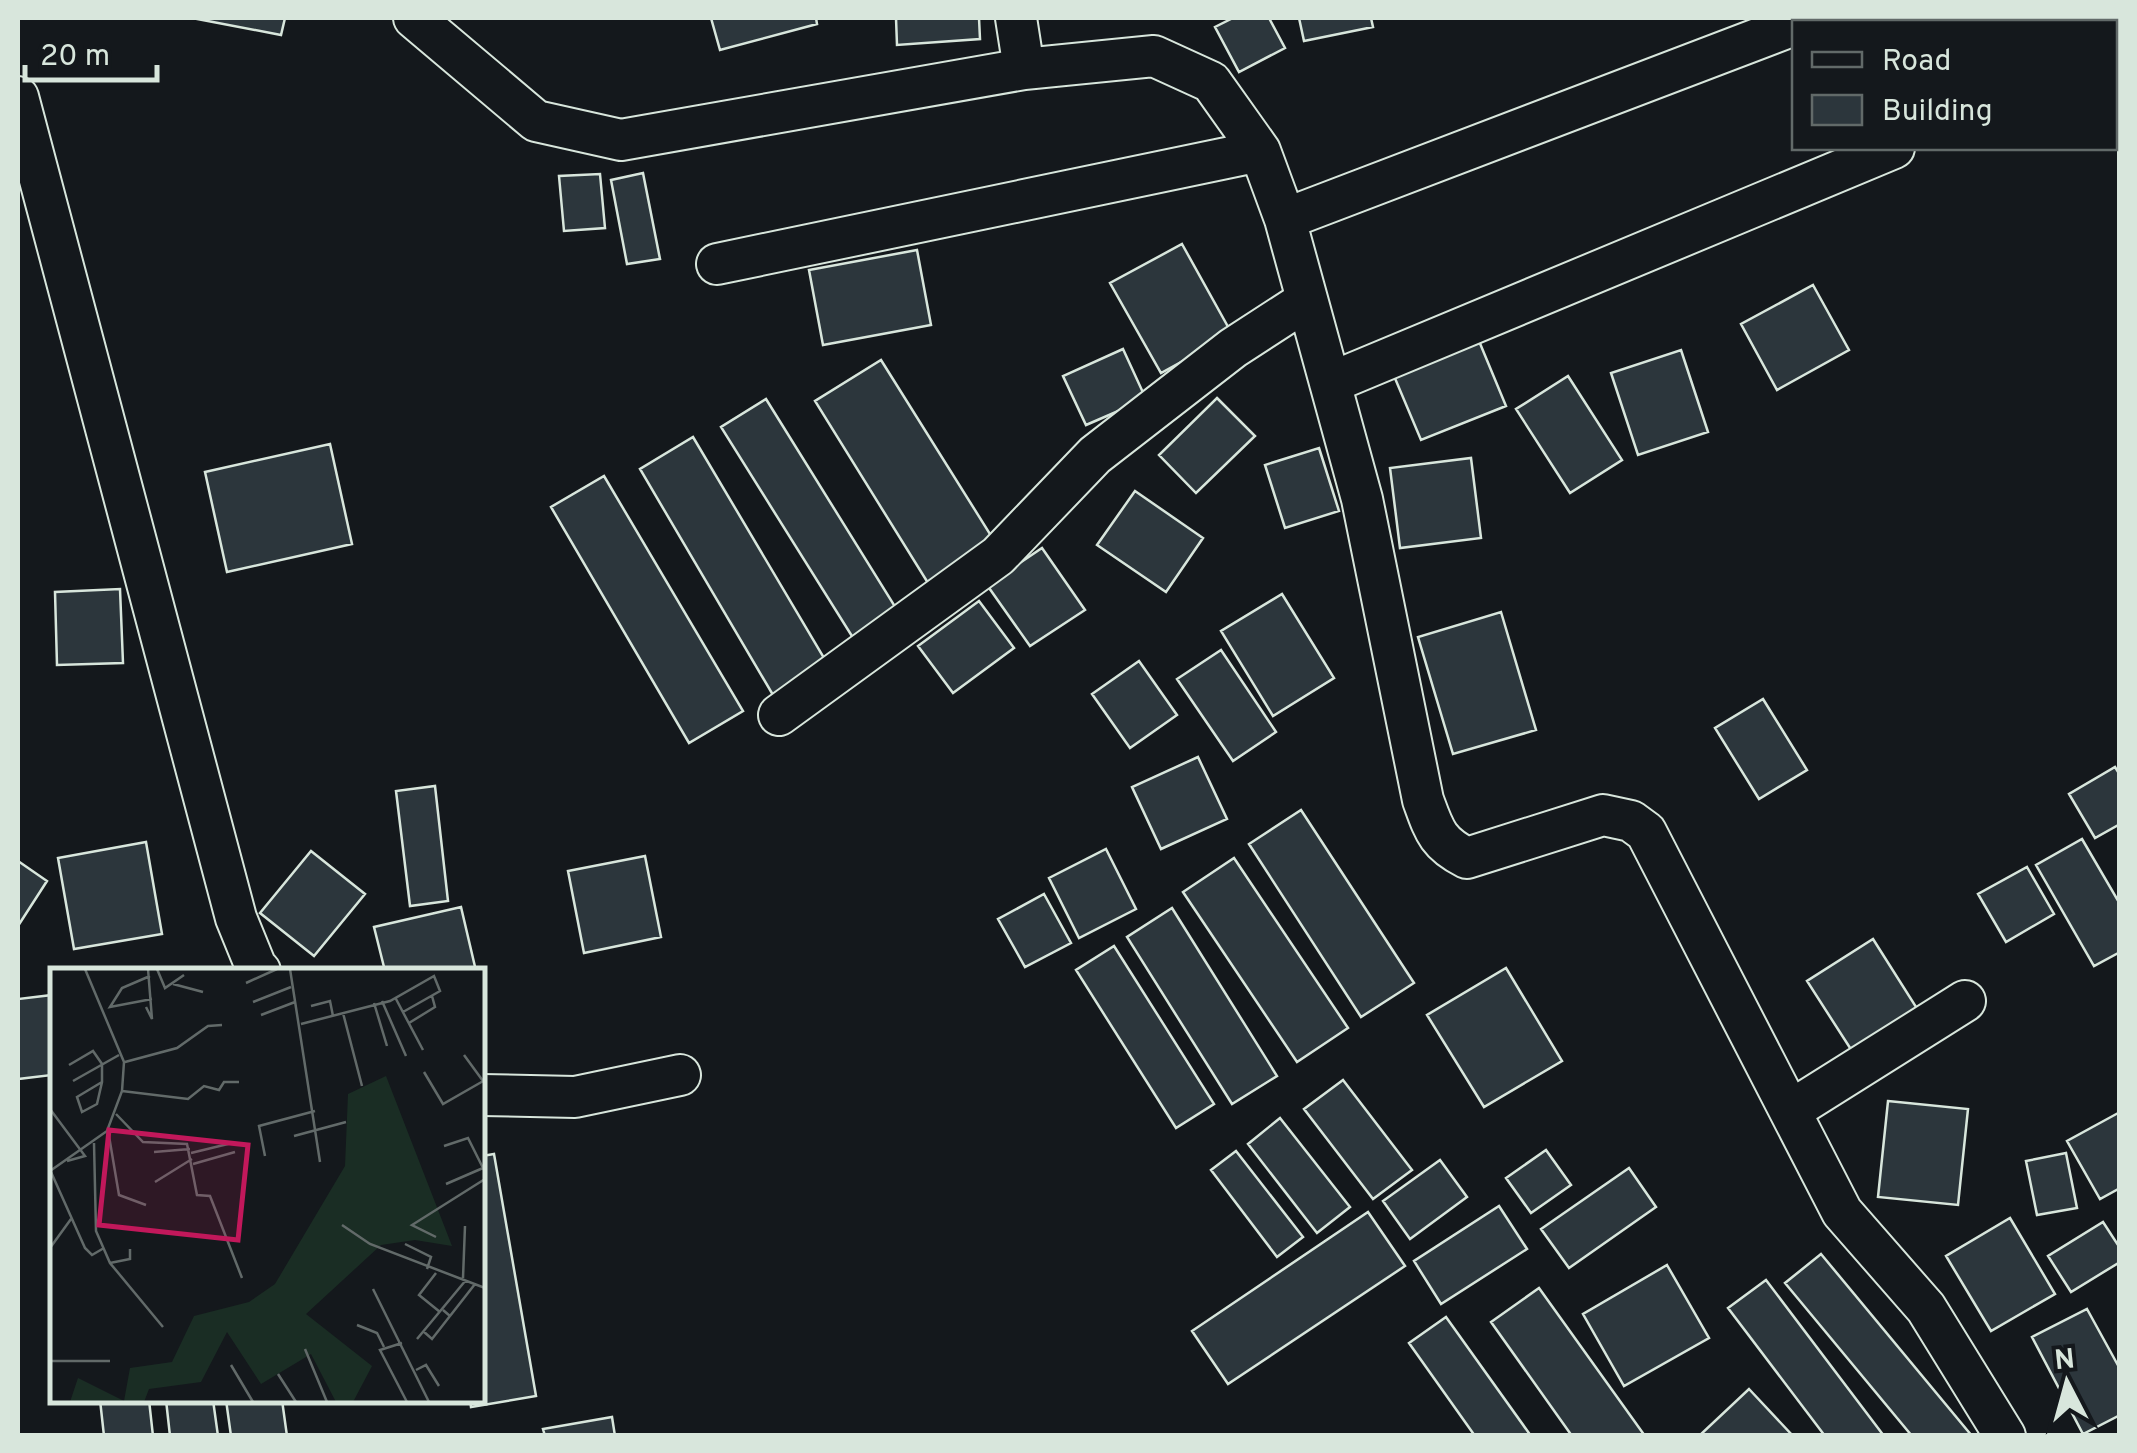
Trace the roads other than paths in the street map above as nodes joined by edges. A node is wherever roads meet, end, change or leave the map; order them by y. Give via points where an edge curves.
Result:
1 (414, 18) edge
2 (1016, 18) edge
3 (1792, 26) edge
4 (1024, 69) junction
5 (18, 97) edge
6 (1889, 150) edge
7 (1260, 151) junction
8 (1285, 220) junction
9 (717, 264) dead end
10 (1307, 300) junction
11 (1330, 384) junction
12 (779, 716) dead end
13 (259, 968) edge
14 (1965, 1001) dead end
15 (680, 1075) dead end
16 (485, 1095) edge
17 (1790, 1111) junction
18 (2005, 1436) edge

1 - 4 street via 536,120 620,140
2 - 4 street
3 - 8 street
4 - 7 street via 1154,56 1211,82
5 - 13 street via 236,918
6 - 11 street
7 - 8 street
7 - 9 street
8 - 10 street
10 - 11 street
10 - 12 street via 1095,455 998,556
11 - 17 street via 1362,499 1422,800 1436,836 1467,858 1604,815 1646,832
14 - 17 street
15 - 16 street via 575,1097
17 - 18 street via 1842,1212 1926,1308

